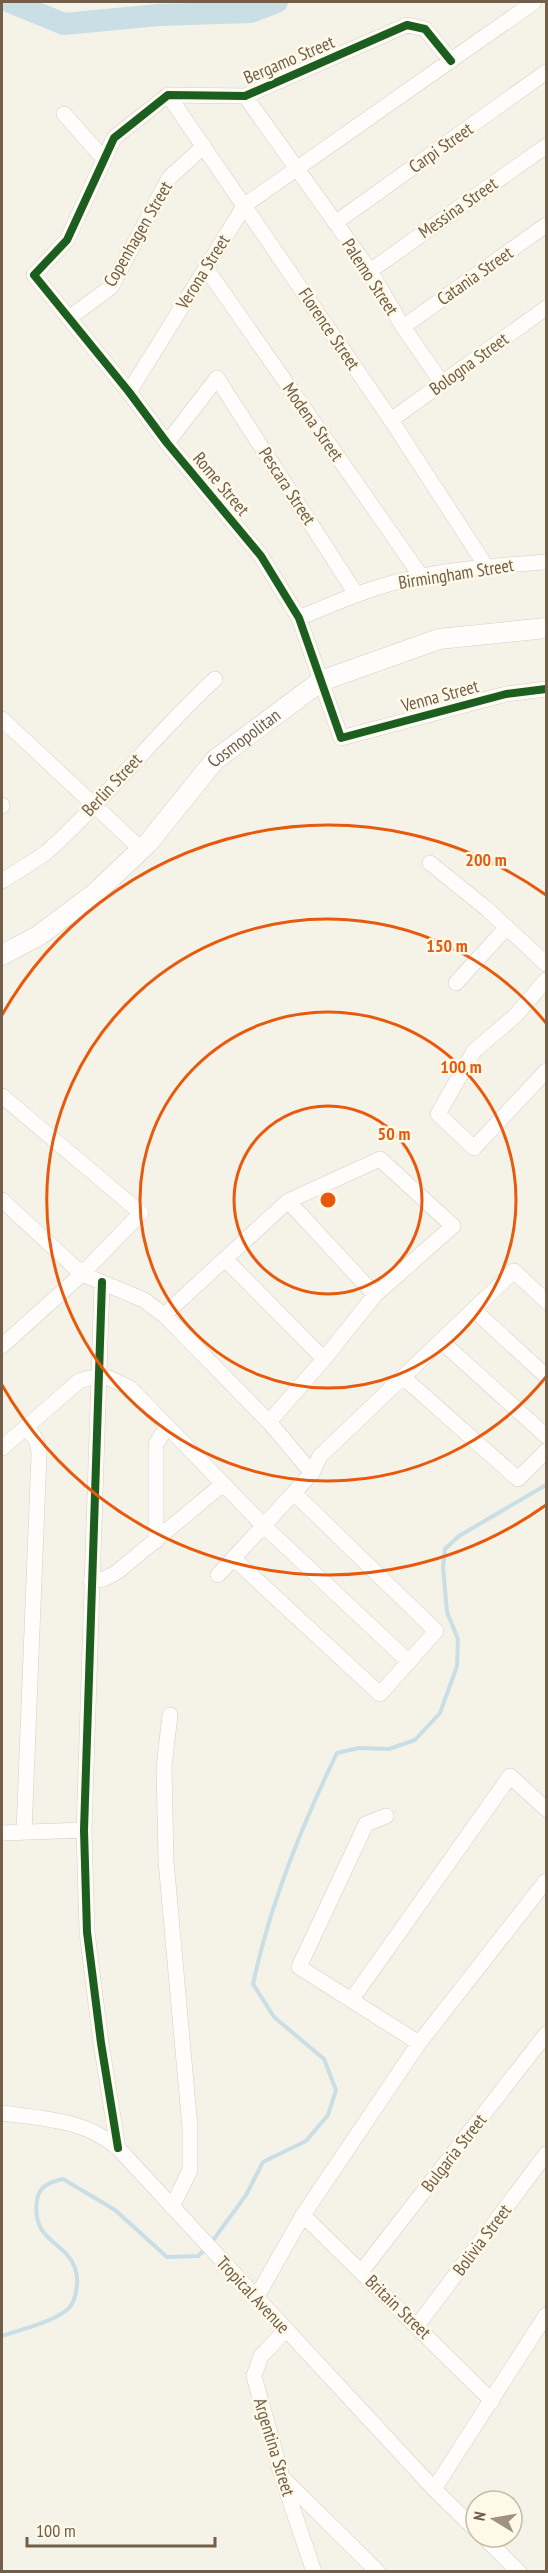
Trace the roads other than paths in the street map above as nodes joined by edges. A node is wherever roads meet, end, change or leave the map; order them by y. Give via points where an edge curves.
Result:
1 (534, 2) edge
2 (451, 61) junction
3 (546, 72) edge
4 (168, 95) junction
5 (244, 96) junction
6 (64, 114) dead end
7 (204, 146) junction
8 (546, 146) edge
9 (104, 159) junction
10 (297, 171) junction
11 (245, 206) junction
12 (334, 223) junction
13 (546, 225) edge
14 (206, 268) junction
15 (370, 271) junction
16 (546, 308) edge
17 (69, 318) junction
18 (403, 327) junction
19 (442, 383) junction
20 (129, 392) junction
21 (391, 420) junction
22 (167, 443) junction
23 (546, 562) edge
24 (486, 566) junction
25 (421, 576) junction
26 (356, 594) junction
27 (299, 618) junction
28 (546, 628) edge
29 (215, 679) dead end
30 (321, 681) junction
31 (546, 689) edge
32 (2, 719) edge
33 (342, 738) joint
34 (95, 806) junction
35 (141, 849) junction
36 (430, 863) dead end
37 (2, 881) edge
38 (507, 927) junction
39 (2, 955) edge
40 (546, 964) edge
41 (546, 980) edge
42 (456, 983) dead end
43 (546, 1071) edge
44 (2, 1096) edge
45 (2, 1200) edge
46 (288, 1201) junction
47 (225, 1259) junction
48 (82, 1274) junction
49 (102, 1282) junction
50 (375, 1296) junction
51 (546, 1301) edge
52 (474, 1310) junction
53 (164, 1315) junction
54 (441, 1341) junction
55 (2, 1346) edge
56 (324, 1359) junction
57 (546, 1376) edge
58 (97, 1377) junction
59 (404, 1377) junction
60 (268, 1422) junction
61 (167, 1427) junction
62 (25, 1428) junction
63 (546, 1436) edge
64 (2, 1448) edge
65 (546, 1451) edge
66 (312, 1473) junction
67 (223, 1484) junction
68 (294, 1493) junction
69 (263, 1526) junction
70 (156, 1541) junction
71 (234, 1559) junction
72 (218, 1575) dead end
73 (91, 1581) junction
74 (409, 1662) junction
75 (170, 1715) dead end
76 (546, 1809) edge
77 (387, 1816) dead end
78 (84, 1830) junction
79 (24, 1832) junction
80 (2, 1833) edge
81 (546, 1881) edge
82 (352, 1999) junction
83 (546, 2034) edge
84 (419, 2043) junction
85 (2, 2113) edge
86 (118, 2148) junction
87 (546, 2154) edge
88 (172, 2207) junction
89 (303, 2216) junction
90 (362, 2272) junction
91 (256, 2298) junction
92 (546, 2315) edge
93 (417, 2326) junction
94 (286, 2330) junction
95 (492, 2401) junction
96 (282, 2477) junction
97 (434, 2489) junction
98 (464, 2518) edge
99 (496, 2549) edge
100 (314, 2571) edge
101 (378, 2571) edge
102 (519, 2571) edge

1 - 2 street, Verona Street
2 - 5 street, Bergamo Street via 425,29 406,25
2 - 10 street, Verona Street
3 - 12 street, Carpi Street
4 - 5 street, Bergamo Street
4 - 7 street, Florence Street
4 - 9 street via 114,138
5 - 10 street, Palemo Street
6 - 9 street
7 - 11 street, Florence Street
7 - 17 street, Copenhagen Street via 169,178 111,287
8 - 15 street, Messina Street
9 - 17 street, Rome Street via 67,240 34,275
10 - 11 street, Verona Street
10 - 12 street, Palemo Street
11 - 14 street, Verona Street
11 - 21 street, Florence Street
12 - 15 street, Palemo Street
13 - 18 street, Catania Street
14 - 20 street, Verona Street
14 - 25 street, Modena Street
15 - 18 street, Palemo Street
16 - 19 street, Bologna Street
17 - 20 street, Rome Street
18 - 19 street, Palemo Street
19 - 21 street, Bologna Street
20 - 22 street, Rome Street
21 - 24 street, Florence Street
22 - 26 street, Pescara Street via 217,378
22 - 27 street, Rome Street via 261,556
23 - 24 street, Birmingham Street
24 - 25 street, Birmingham Street
25 - 26 street, Birmingham Street
26 - 27 street, Birmingham Street
27 - 30 street, Rome Street
28 - 30 street, Cosmopolitan via 439,639
29 - 34 street, Berlin Street via 181,709
30 - 33 street, Rome Street
30 - 35 street, Cosmopolitan via 215,760
31 - 33 street, Venna Street via 506,694
32 - 34 street
34 - 35 street
34 - 37 street, Berlin Street via 46,852
35 - 39 street, Cosmopolitan via 85,901 38,936
36 - 38 street
38 - 40 street
38 - 42 street
41 - 43 street via 515,1016 474,1051 438,1113 474,1148
44 - 48 street via 141,1213
45 - 48 street
46 - 47 street
46 - 50 street
46 - 50 street via 380,1159 453,1226
47 - 53 street
47 - 56 street
48 - 49 street
48 - 55 street
49 - 53 street via 144,1300
49 - 58 street
50 - 56 street
51 - 52 street via 514,1271
52 - 54 street
52 - 57 street
53 - 60 street
54 - 59 street
54 - 63 street
56 - 60 street
58 - 61 street via 119,1381 130,1388
58 - 62 street via 79,1381
58 - 73 street
59 - 65 street via 518,1479
59 - 66 street via 320,1456
60 - 66 street
61 - 67 street
61 - 70 street via 156,1444
62 - 64 street
62 - 79 street via 39,1444 39,1454
66 - 68 street
67 - 69 street
67 - 70 street
68 - 69 street
68 - 74 street via 436,1631
69 - 71 street
69 - 74 street
70 - 73 street via 117,1572
71 - 72 street
71 - 74 street via 380,1694
73 - 78 street
75 - 88 street via 164,1767 166,1861 190,2128 190,2170
76 - 82 street via 510,1776
77 - 82 street via 366,1824 298,1967
78 - 79 street
78 - 86 street via 87,1932
79 - 80 street
81 - 84 street
82 - 84 street
83 - 90 street, Bulgaria Street
84 - 89 street
85 - 86 street, Tropical Avenue via 86,2127
86 - 88 street, Tropical Avenue
87 - 93 street, Bolivia Street
88 - 91 street, Tropical Avenue
89 - 90 street, Britain Street
89 - 91 street
90 - 93 street, Britain Street
91 - 94 street, Tropical Avenue
92 - 95 street
93 - 95 street, Britain Street
94 - 96 street, Argentina Street via 261,2356 254,2376
94 - 97 street, Tropical Avenue
95 - 97 street
96 - 100 street, Argentina Street
96 - 101 street
97 - 98 street, Tropical Avenue
99 - 102 street

